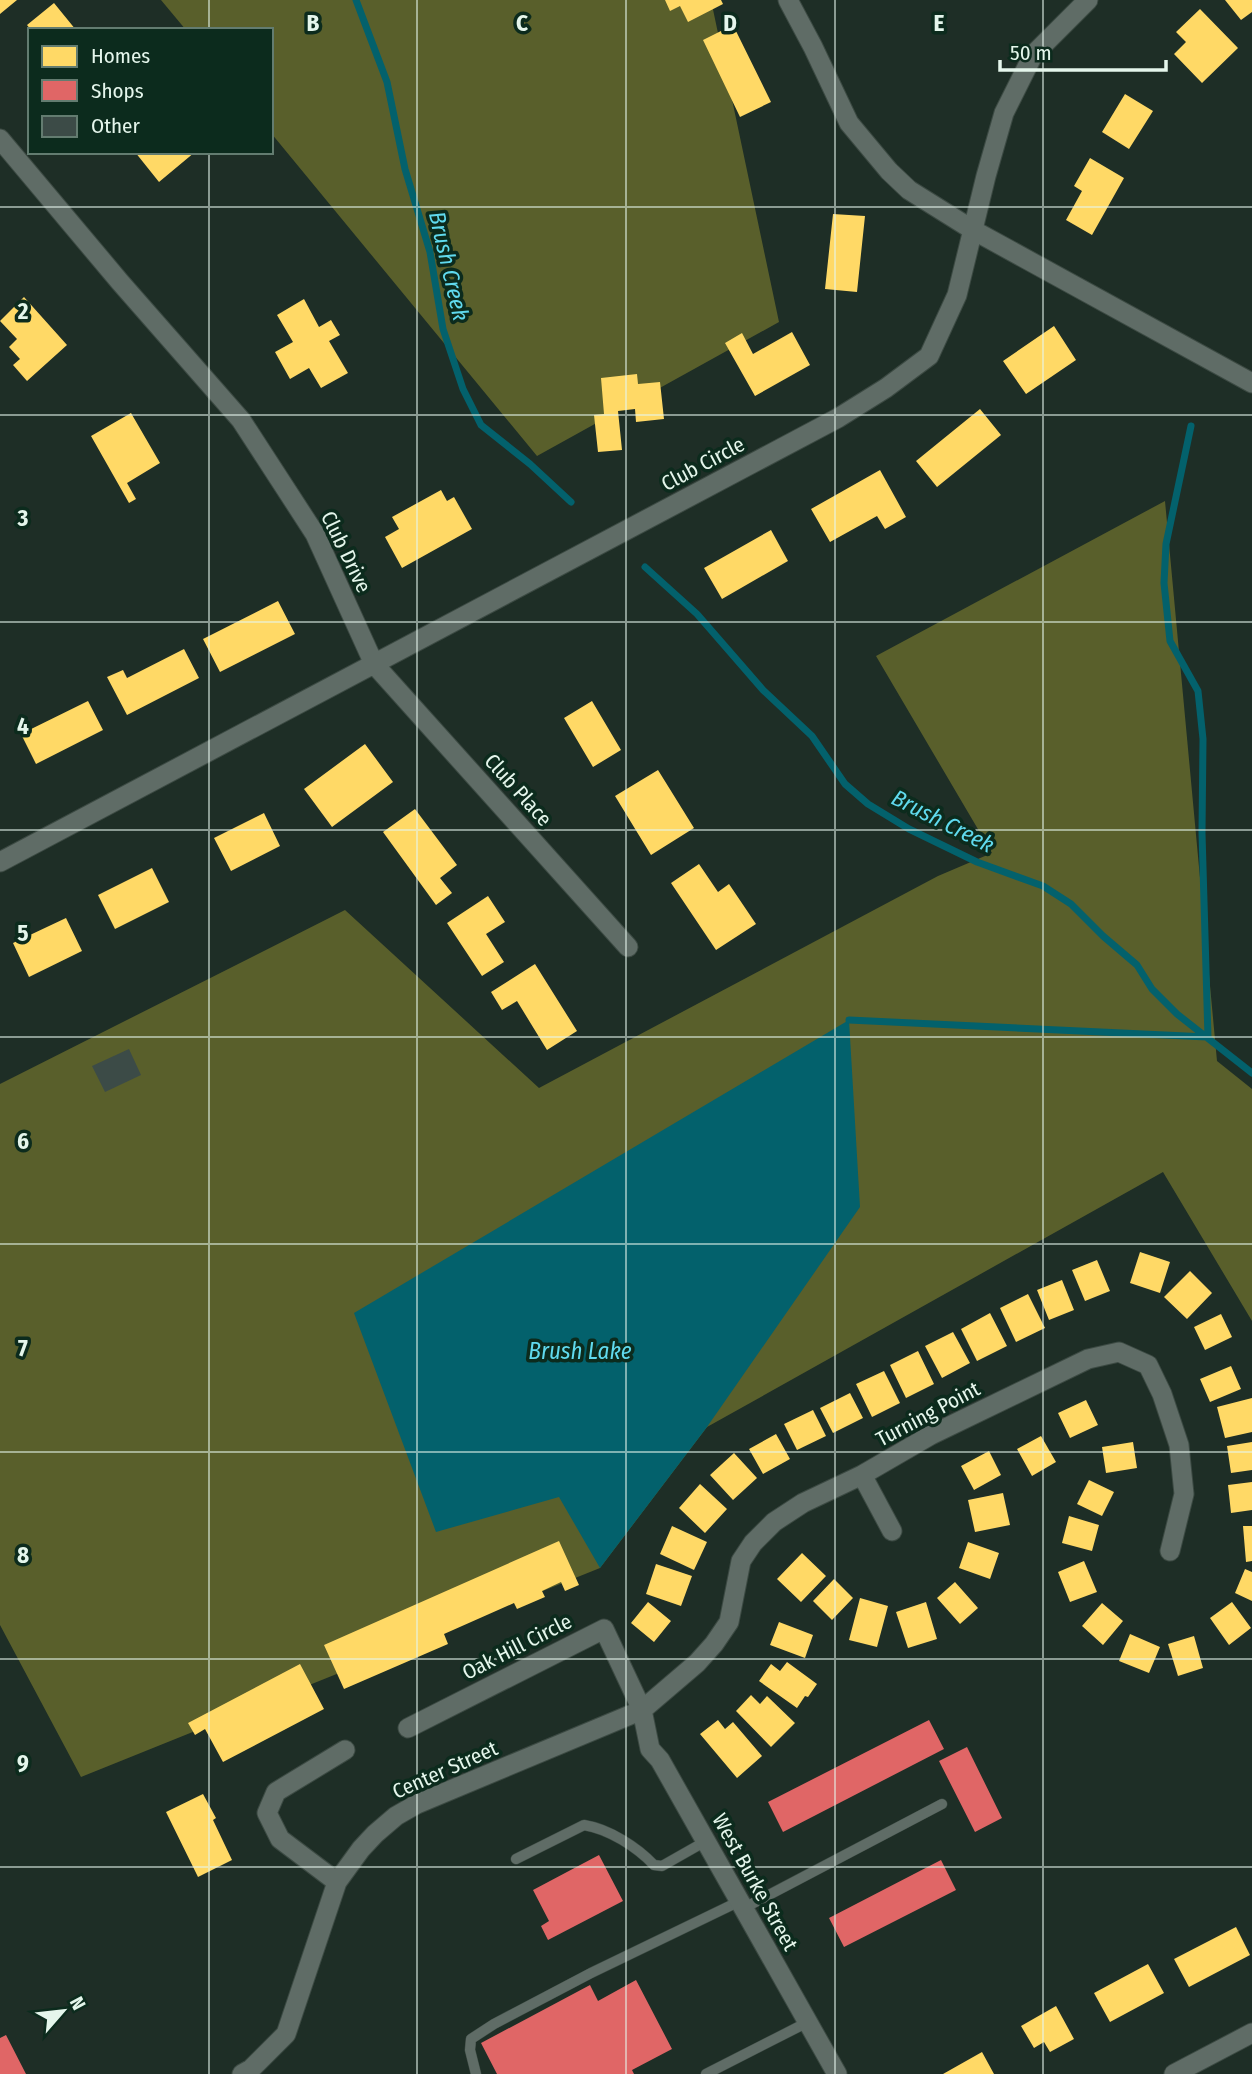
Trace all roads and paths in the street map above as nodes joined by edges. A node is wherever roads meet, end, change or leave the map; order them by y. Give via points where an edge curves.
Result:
1 (788, 0) edge
2 (1088, 0) edge
3 (0, 138) edge
4 (973, 230) junction
5 (1252, 383) edge
6 (374, 664) junction
7 (0, 862) edge
8 (628, 947) dead end
9 (863, 1475) junction
10 (892, 1531) dead end
11 (1170, 1551) dead end
12 (642, 1710) junction
13 (408, 1728) dead end
14 (345, 1751) dead end
15 (942, 1804) dead end
16 (706, 1841) junction
17 (516, 1859) dead end
18 (337, 1882) junction
19 (742, 1905) junction
20 (808, 2022) junction
21 (1252, 2033) edge
22 (242, 2074) edge
23 (476, 2074) edge
24 (706, 2074) edge
25 (838, 2074) edge
26 (1174, 2074) edge

1 - 4 street via 849,123 909,190
2 - 4 street, Club Circle via 1033,55 1004,113
3 - 6 street, Club Drive via 240,420 315,534
4 - 5 street
4 - 6 street, Club Circle via 957,295 929,356 887,388
6 - 7 street
6 - 8 street, Club Place
9 - 10 street
9 - 11 street, Turning Point via 931,1436 1088,1359 1119,1352 1148,1365 1179,1445 1184,1494
9 - 12 street, Turning Point via 803,1503 753,1543 741,1561 729,1622 696,1664
12 - 13 street, Oak Hill Circle via 604,1629
12 - 16 street, West Burke Street via 650,1749
12 - 18 street, Center Street via 417,1804 375,1834
14 - 18 street via 276,1792 267,1813 280,1839
15 - 19 lane
16 - 17 lane via 662,1866 654,1865 607,1832 584,1825
16 - 19 street, West Burke Street
18 - 22 street, Center Street via 286,2034
19 - 20 street, West Burke Street
19 - 23 lane via 590,1973 494,2024 471,2039
20 - 24 lane
20 - 25 street, West Burke Street
21 - 26 street

